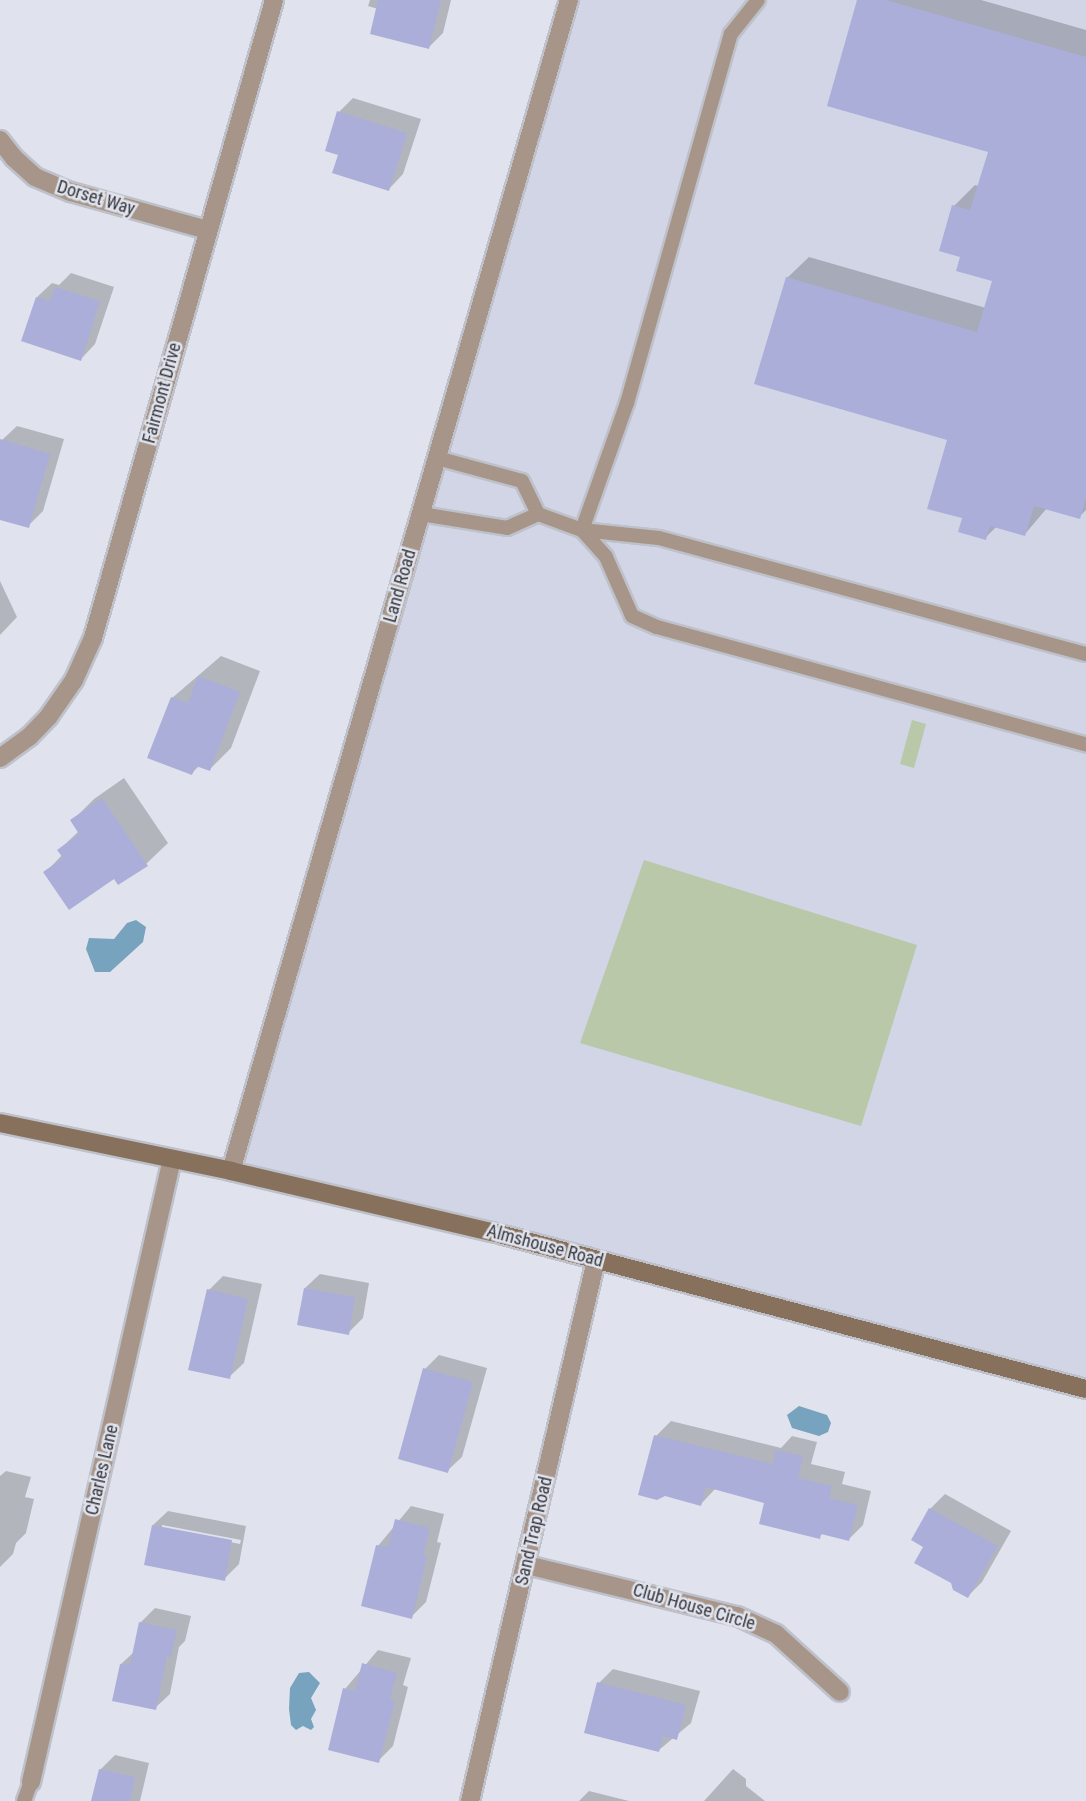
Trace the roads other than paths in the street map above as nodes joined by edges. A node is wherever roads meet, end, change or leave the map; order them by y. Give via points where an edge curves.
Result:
1 (275, 0) edge
2 (569, 0) edge
3 (758, 0) edge
4 (0, 140) edge
5 (207, 230) junction
6 (437, 457) junction
7 (421, 514) junction
8 (538, 514) junction
9 (582, 530) junction
10 (1086, 654) edge
11 (1086, 744) edge
12 (0, 758) edge
13 (0, 1123) edge
14 (172, 1159) junction
15 (231, 1171) junction
16 (596, 1260) junction
17 (1086, 1389) edge
18 (527, 1565) junction
19 (840, 1692) dead end
20 (31, 1782) joint
21 (24, 1801) edge
22 (470, 1801) edge

1 - 5 street, Fairmont Drive
2 - 6 street, Land Road
3 - 9 lane via 731,34 627,403
4 - 5 street, Dorset Way via 36,177 71,192
5 - 12 street, Fairmont Drive via 93,638 74,681 48,716
6 - 7 street, Land Road
6 - 8 lane via 522,481
7 - 8 lane via 507,528
7 - 15 street, Land Road
8 - 9 lane
9 - 10 lane via 659,538
9 - 11 lane via 606,557 632,616 657,627
13 - 14 main road, Almshouse Road
14 - 15 main road, Almshouse Road
14 - 20 street, Charles Lane
15 - 16 main road, Almshouse Road via 492,1231
16 - 17 main road, Almshouse Road
16 - 18 street, Sand Trap Road
18 - 19 street, Club House Circle via 737,1616 782,1639
18 - 22 street, Sand Trap Road
20 - 21 lane

